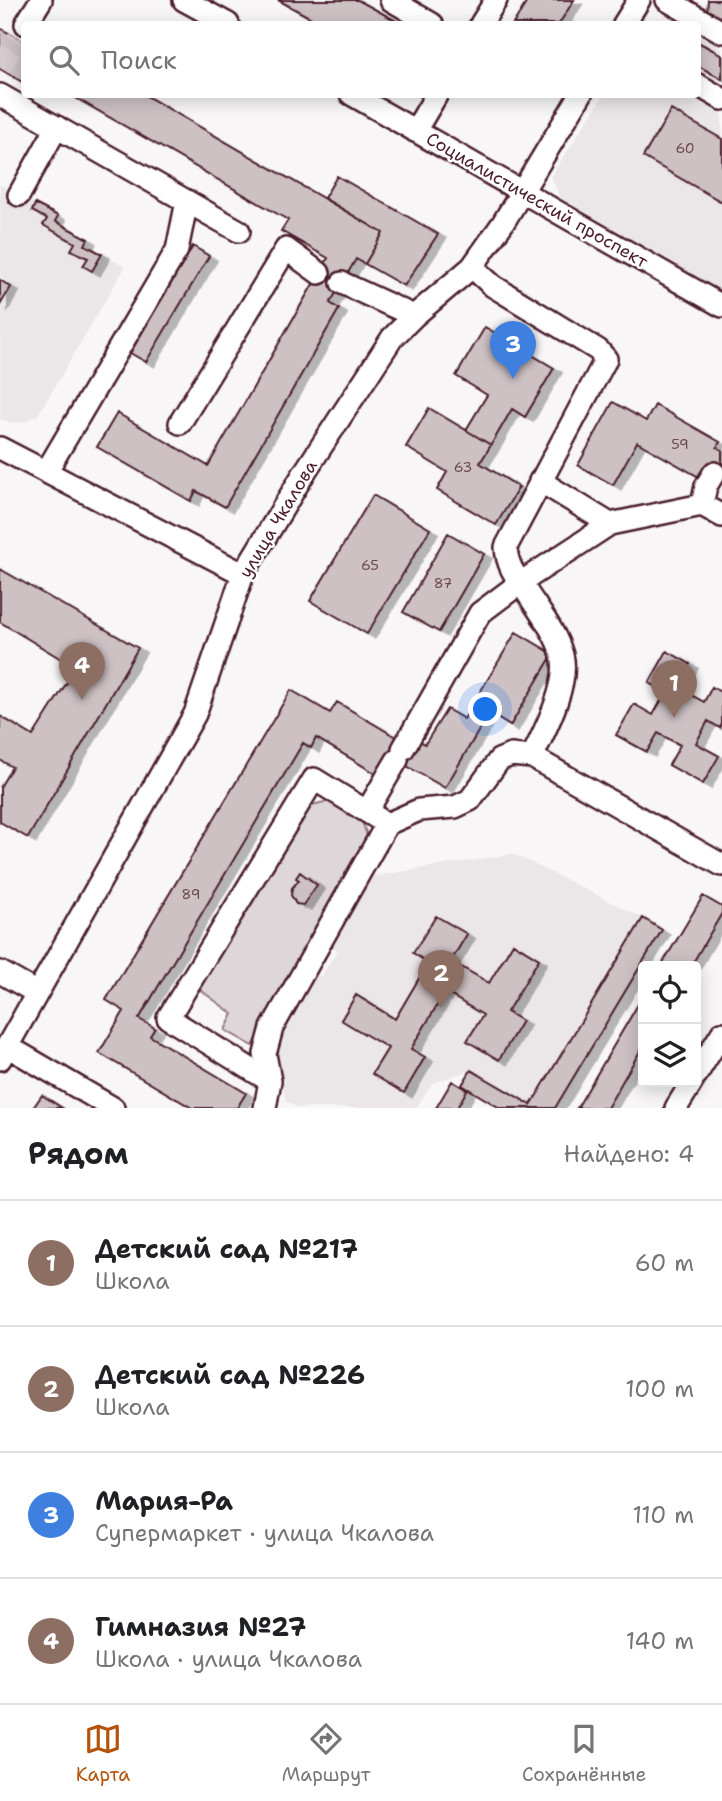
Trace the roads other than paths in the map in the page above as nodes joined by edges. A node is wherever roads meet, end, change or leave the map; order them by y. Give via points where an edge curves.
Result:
1 (41, 0) edge
2 (391, 0) edge
3 (496, 0) edge
4 (639, 0) edge
5 (667, 0) edge
6 (193, 2) edge
7 (28, 21) edge
8 (223, 21) edge
9 (427, 21) edge
10 (483, 21) edge
11 (626, 21) edge
12 (722, 32) edge
13 (701, 87) edge
14 (0, 95) edge
15 (358, 98) edge
16 (435, 98) edge
17 (579, 98) edge
18 (722, 99) edge
19 (57, 127) junction
20 (415, 131) junction
21 (523, 191) junction
22 (19, 195) dead end
23 (187, 201) junction
24 (239, 231) dead end
25 (472, 267) junction
26 (319, 273) dead end
27 (342, 283) dead end
28 (722, 306) edge
29 (414, 316) junction
30 (180, 422) dead end
31 (0, 448) edge
32 (46, 472) junction
33 (714, 473) dead end
34 (540, 481) junction
35 (702, 505) junction
36 (722, 516) edge
37 (610, 524) junction
38 (243, 574) junction
39 (520, 583) junction
40 (531, 757) junction
41 (368, 811) junction
42 (387, 824) junction
43 (722, 865) edge
44 (0, 972) edge
45 (37, 993) junction
46 (722, 1033) edge
47 (4, 1052) edge
48 (701, 1067) edge
49 (270, 1081) junction
50 (689, 1087) edge
51 (113, 1108) edge
52 (265, 1108) edge
53 (676, 1108) edge

1 - 7 street
2 - 9 street
3 - 10 street
4 - 11 street
5 - 12 street
6 - 8 street
13 - 18 street
14 - 19 street
15 - 20 street, Социалистический проспект
16 - 20 street
17 - 21 street, улица Чкалова
19 - 22 street
19 - 23 street
20 - 21 street, Социалистический проспект
21 - 25 street, улица Чкалова
21 - 28 street, Социалистический проспект
23 - 24 street
23 - 32 street via 177,250
25 - 29 street, улица Чкалова
25 - 34 street via 493,286 606,359
26 - 30 street via 286,249
27 - 29 street
29 - 38 street, улица Чкалова via 392,338
31 - 32 street
32 - 38 street
33 - 35 street
34 - 37 street
34 - 39 street via 506,547 507,561
35 - 36 street
35 - 37 street
37 - 39 street
38 - 45 street, улица Чкалова via 194,714
39 - 40 street via 554,634 563,658 562,680
39 - 41 street via 480,612
40 - 42 street via 511,755 499,760 470,800 455,807 419,810
40 - 43 street
41 - 42 street
41 - 49 street via 314,779 168,1018
42 - 49 street via 272,1028 265,1054
44 - 45 street
45 - 47 street, улица Чкалова
46 - 48 street
47 - 51 street
49 - 52 street
50 - 53 street

